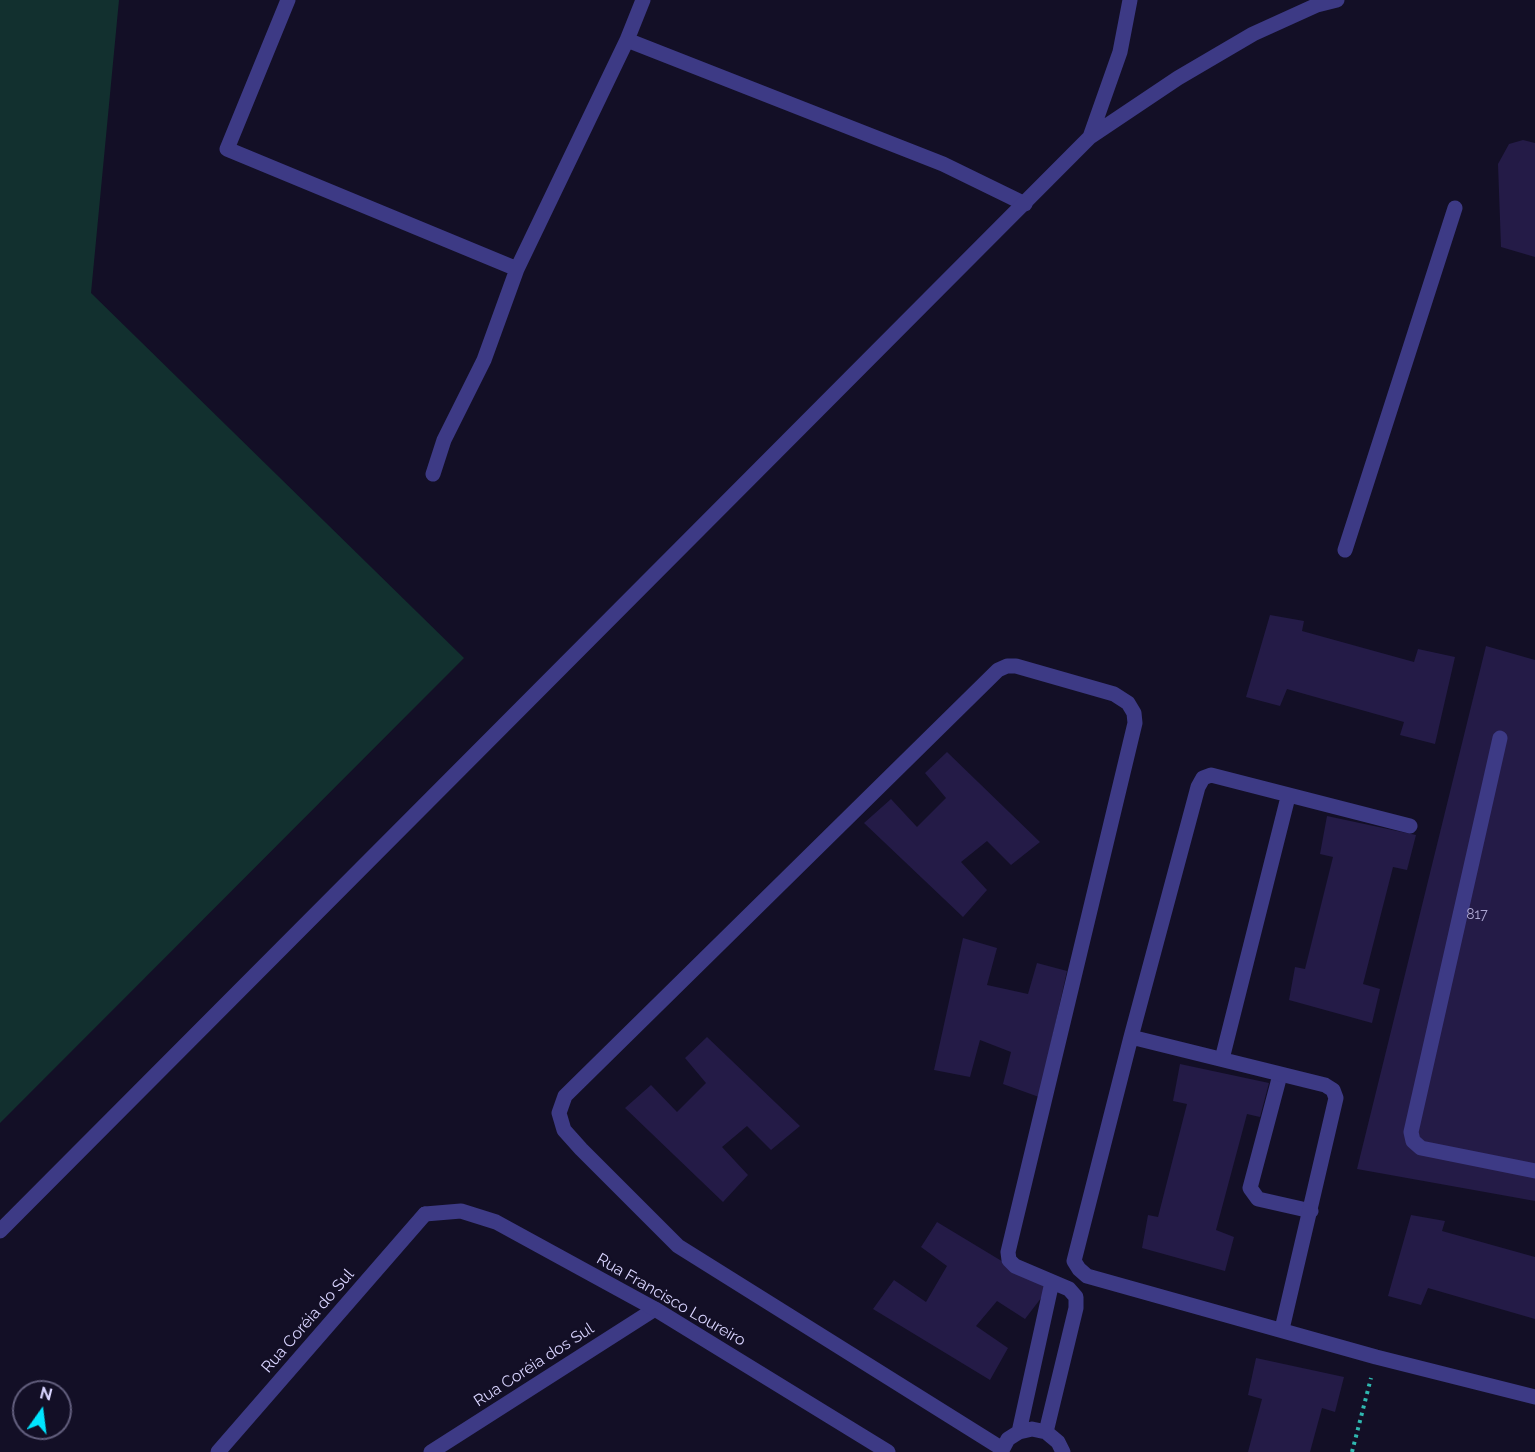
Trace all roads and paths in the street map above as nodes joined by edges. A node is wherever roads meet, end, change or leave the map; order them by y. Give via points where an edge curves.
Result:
1 (288, 0) edge
2 (643, 0) edge
3 (1130, 0) edge
4 (1337, 0) edge
5 (627, 40) junction
6 (1090, 137) junction
7 (1025, 204) junction
8 (1455, 208) dead end
9 (517, 269) junction
10 (433, 474) dead end
11 (1346, 550) dead end
12 (1500, 738) dead end
13 (1288, 797) junction
14 (1410, 826) dead end
15 (1131, 1037) junction
16 (1222, 1059) junction
17 (1280, 1075) junction
18 (1535, 1172) edge
19 (1311, 1211) junction
20 (425, 1214) joint
21 (0, 1231) edge
22 (1052, 1282) junction
23 (655, 1309) junction
24 (1282, 1329) junction
25 (1376, 1357) junction
26 (1535, 1397) edge
27 (1018, 1432) junction
28 (1046, 1432) junction
29 (1001, 1450) edge
30 (218, 1452) edge
31 (431, 1452) edge
32 (888, 1452) edge
33 (1063, 1452) edge
34 (1352, 1452) edge

1 - 9 street via 227,149
2 - 5 street
3 - 6 street via 1120,52
4 - 6 street via 1253,34
5 - 7 street via 943,164
5 - 9 street
6 - 7 street
7 - 21 street
8 - 11 street
9 - 10 street via 484,360 444,440
12 - 18 street via 1411,1132 1413,1141 1421,1148
13 - 14 street
13 - 15 street via 1211,775 1203,778
13 - 16 street
15 - 16 street
15 - 24 street via 1074,1261 1087,1276
16 - 17 street
17 - 19 street via 1325,1085 1335,1098
17 - 19 street via 1250,1188 1258,1199
19 - 24 street
20 - 23 street, Rua Francisco Loureiro via 461,1211 496,1222
20 - 30 street, Rua Coréia do Sul
22 - 27 street
22 - 28 street via 1070,1289 1076,1297 1076,1308
22 - 29 street via 1015,1266 1008,1252 1135,723 1128,703 1114,694 1007,666 998,670 565,1096 559,1113 564,1130 581,1149 678,1246
23 - 31 street, Rua Coréia dos Sul
23 - 32 street, Rua Francisco Loureiro
24 - 25 street
25 - 26 street
25 - 34 path
27 - 28 street
27 - 29 street via 1008,1438
28 - 33 street

